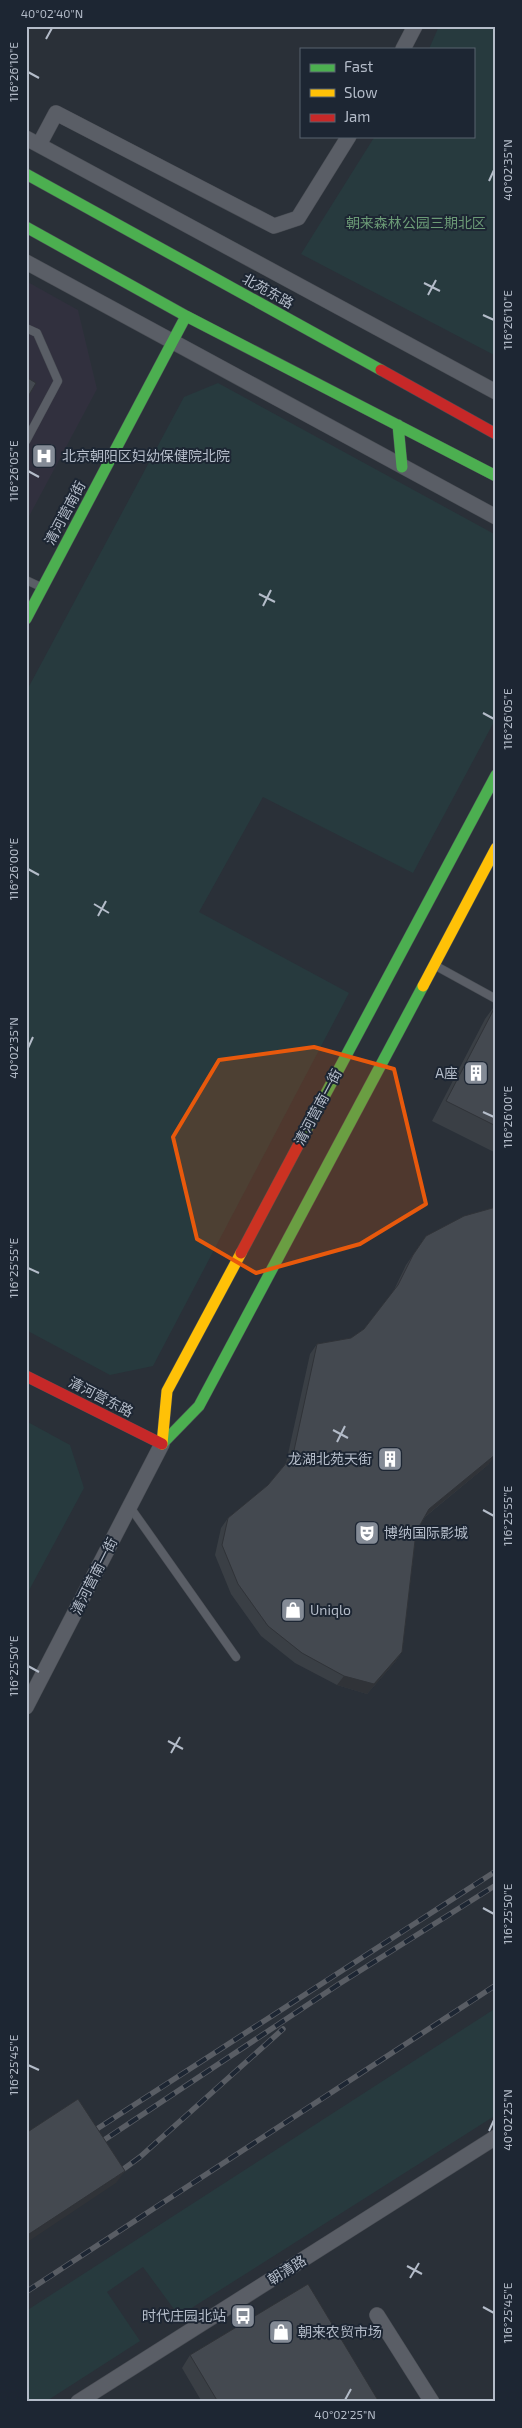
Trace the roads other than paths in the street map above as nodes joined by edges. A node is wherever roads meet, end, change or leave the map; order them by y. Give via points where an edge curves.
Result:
1 (415, 26) edge
2 (404, 48) edge
3 (348, 138) edge
4 (32, 141) edge
5 (26, 174) edge
6 (26, 227) edge
7 (26, 262) edge
8 (186, 316) junction
9 (26, 328) edge
10 (172, 342) junction
11 (496, 392) edge
12 (398, 425) junction
13 (496, 434) edge
14 (26, 441) edge
15 (402, 467) junction
16 (496, 476) edge
17 (496, 518) edge
18 (26, 580) edge
19 (42, 588) junction
20 (26, 619) edge
21 (496, 775) edge
22 (496, 848) edge
23 (434, 965) junction
24 (496, 999) edge
25 (26, 1376) edge
26 (162, 1444) junction
27 (130, 1507) junction
28 (236, 1657) dead end
29 (26, 1707) edge
30 (496, 2137) edge
31 (377, 2315) dead end
32 (78, 2402) edge
33 (432, 2402) edge

1 - 2 street
3 - 4 street via 298,218 274,226 56,113
4 - 11 street
5 - 13 street, 北苑东路
6 - 8 street
7 - 10 street
8 - 10 street, 清河营南街
8 - 12 street
9 - 14 lane via 37,333 58,382
10 - 15 street
10 - 19 street, 清河营南街
12 - 15 street
12 - 16 street
15 - 17 street
18 - 19 lane
19 - 20 street, 清河营南街
21 - 26 street, 清河营南一街 via 167,1390
22 - 23 street, 清河营南一街
23 - 24 lane
23 - 26 street, 清河营南一街 via 199,1406
25 - 26 street, 清河营东路
26 - 27 street, 清河营南一街
27 - 28 lane
27 - 29 street, 清河营南一街
30 - 32 street, 朝清路
31 - 33 street

